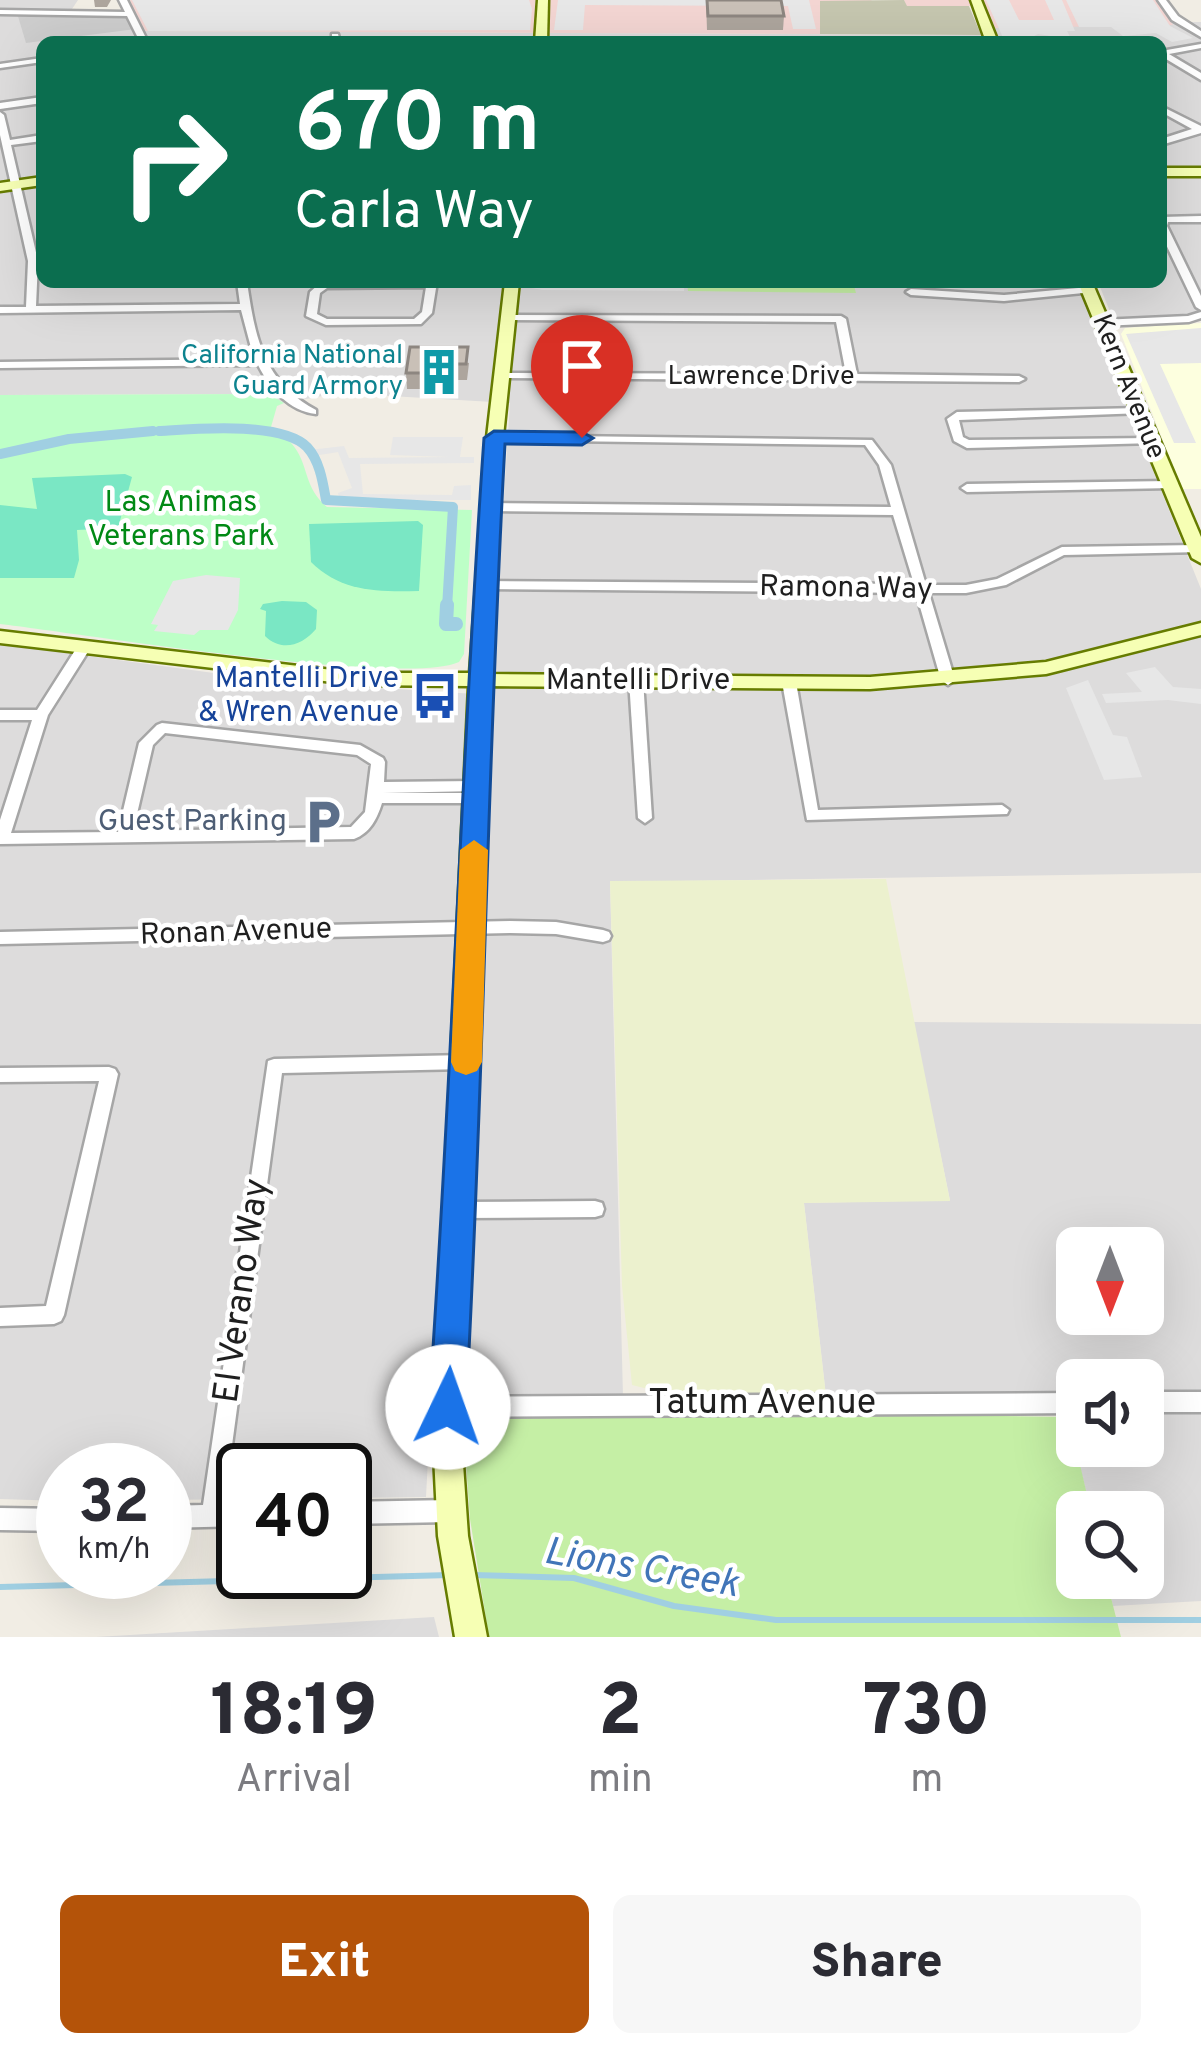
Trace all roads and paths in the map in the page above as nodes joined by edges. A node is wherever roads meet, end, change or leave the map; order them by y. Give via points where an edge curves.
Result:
1 (123, 0) edge
2 (543, 0) edge
3 (976, 0) edge
4 (1162, 0) edge
5 (0, 12) edge
6 (132, 14) junction
7 (1201, 35) edge
8 (141, 36) edge
9 (541, 36) edge
10 (990, 36) edge
11 (1201, 46) edge
12 (1167, 52) edge
13 (1167, 57) edge
14 (36, 61) edge
15 (0, 66) edge
16 (1201, 77) edge
17 (36, 101) edge
18 (0, 110) edge
19 (1167, 112) edge
20 (1198, 126) edge
21 (36, 139) edge
22 (1167, 139) edge
23 (8, 143) junction
24 (1167, 172) edge
25 (1201, 172) edge
26 (36, 182) edge
27 (19, 184) junction
28 (0, 187) edge
29 (1167, 219) edge
30 (1201, 220) edge
31 (1167, 236) edge
32 (1186, 276) junction
33 (1201, 276) edge
34 (243, 288) edge
35 (320, 288) edge
36 (431, 288) edge
37 (511, 288) edge
38 (1073, 288) edge
39 (1088, 288) edge
40 (911, 292) dead end
41 (245, 307) junction
42 (0, 310) edge
43 (32, 310) junction
44 (1201, 311) edge
45 (508, 318) junction
46 (1101, 323) junction
47 (261, 362) junction
48 (0, 365) edge
49 (502, 375) junction
50 (852, 378) junction
51 (1019, 379) dead end
52 (1138, 411) junction
53 (313, 412) dead end
54 (494, 438) junction
55 (1150, 441) junction
56 (1169, 485) junction
57 (967, 488) dead end
58 (490, 507) junction
59 (899, 511) junction
60 (1199, 553) edge
61 (485, 585) junction
62 (919, 589) junction
63 (1201, 629) edge
64 (0, 637) edge
65 (83, 647) junction
66 (479, 680) junction
67 (636, 680) junction
68 (948, 680) junction
69 (790, 682) junction
70 (0, 715) edge
71 (41, 715) junction
72 (375, 792) junction
73 (476, 792) junction
74 (1002, 810) dead end
75 (646, 818) dead end
76 (1, 837) edge
77 (124, 837) junction
78 (471, 928) junction
79 (603, 936) dead end
80 (0, 938) edge
81 (466, 1062) junction
82 (0, 1075) edge
83 (595, 1209) dead end
84 (460, 1210) junction
85 (0, 1317) edge
86 (1056, 1402) edge
87 (1164, 1402) edge
88 (1201, 1402) edge
89 (448, 1407) junction
90 (450, 1511) junction
91 (372, 1512) edge
92 (192, 1516) edge
93 (212, 1516) junction
94 (216, 1516) edge
95 (0, 1519) edge
96 (36, 1520) edge
97 (468, 1624) edge

1 - 6 street
2 - 9 street
3 - 10 street
4 - 7 street
5 - 6 street
6 - 8 street
11 - 12 street
13 - 16 street
14 - 15 street
17 - 18 street
18 - 23 street
19 - 20 street
20 - 22 street
21 - 23 street
23 - 27 street
24 - 25 street
26 - 27 street
27 - 28 street
27 - 43 street via 33,261
29 - 30 street
31 - 32 street
32 - 33 street
32 - 44 street
34 - 41 street
35 - 36 street via 314,319 420,320
37 - 45 street
38 - 40 street via 1004,298
39 - 46 street, Kern Avenue
41 - 43 street
41 - 47 street
42 - 43 street
44 - 46 street via 1189,320
45 - 49 street
45 - 50 street via 841,319
46 - 52 street, Kern Avenue
47 - 48 street
47 - 53 street via 278,391
49 - 50 street, Lawrence Drive
49 - 54 street
50 - 51 street, Lawrence Drive
52 - 55 street, Kern Avenue
52 - 55 street via 953,416 967,444
54 - 58 street
54 - 59 street via 868,442
55 - 56 street, Kern Avenue
56 - 57 street
56 - 60 street, Kern Avenue
58 - 59 street
58 - 61 street
59 - 62 street
60 - 62 street, Ramona Way via 1062,551 1001,582
61 - 62 street, Ramona Way
61 - 66 street
62 - 68 street
63 - 68 street, Mantelli Drive via 1072,664
64 - 65 street, Mantelli Drive
65 - 66 street, Mantelli Drive via 334,677
65 - 71 street
66 - 67 street, Mantelli Drive
66 - 73 street
67 - 69 street, Mantelli Drive
67 - 75 street
68 - 69 street, Mantelli Drive
69 - 74 street via 812,816
70 - 71 street
71 - 76 street
72 - 73 street
72 - 77 street via 369,823 354,832
72 - 77 street via 378,762 369,752 176,726 156,730 146,743
73 - 78 street
76 - 77 street
78 - 79 street, Ronan Avenue
78 - 80 street, Ronan Avenue
78 - 81 street
81 - 84 street
81 - 93 street, El Verano Way via 274,1066
82 - 85 street via 109,1074 54,1316
83 - 84 street
84 - 89 street
86 - 89 street, Tatum Avenue
87 - 88 street
89 - 90 street
90 - 91 street
90 - 97 street
92 - 93 street
93 - 94 street
95 - 96 street

